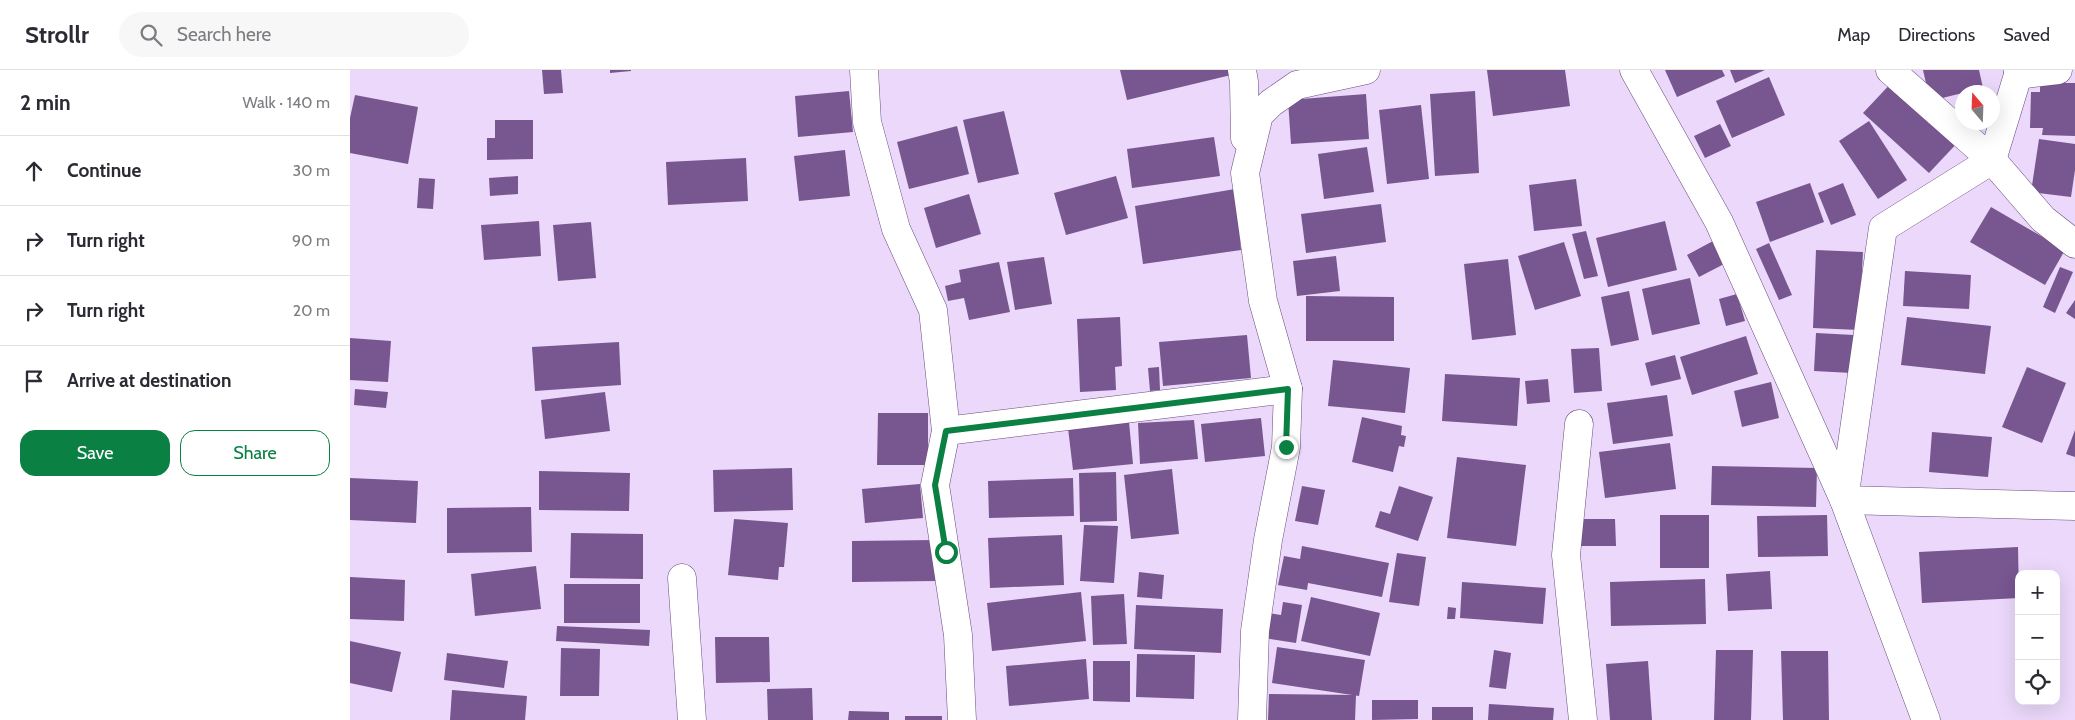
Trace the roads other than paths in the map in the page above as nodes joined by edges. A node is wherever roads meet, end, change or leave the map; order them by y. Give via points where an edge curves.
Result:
1 (864, 70) edge
2 (1242, 70) edge
3 (1366, 70) edge
4 (1634, 70) edge
5 (1890, 70) edge
6 (2058, 70) edge
7 (2018, 73) edge
8 (1992, 160) junction
9 (1245, 173) junction
10 (2075, 244) edge
11 (1288, 389) junction
12 (1579, 424) dead end
13 (946, 431) junction
14 (1844, 500) junction
15 (2075, 506) edge
16 (682, 578) dead end
17 (692, 720) edge
18 (962, 720) edge
19 (1252, 720) edge
20 (1583, 720) edge
21 (1926, 720) edge

1 - 13 street via 867,122 896,229 933,310
2 - 9 street
3 - 9 street via 1297,85 1271,103 1258,115
4 - 14 street via 1719,222
5 - 8 street
6 - 7 street
7 - 8 street
8 - 10 street via 2043,219
8 - 14 street via 1883,228
9 - 11 street via 1264,302
11 - 13 street
11 - 19 street via 1286,447 1255,631
12 - 20 street via 1566,555
13 - 18 street via 935,485 958,635
14 - 15 street
14 - 21 street
16 - 17 street

